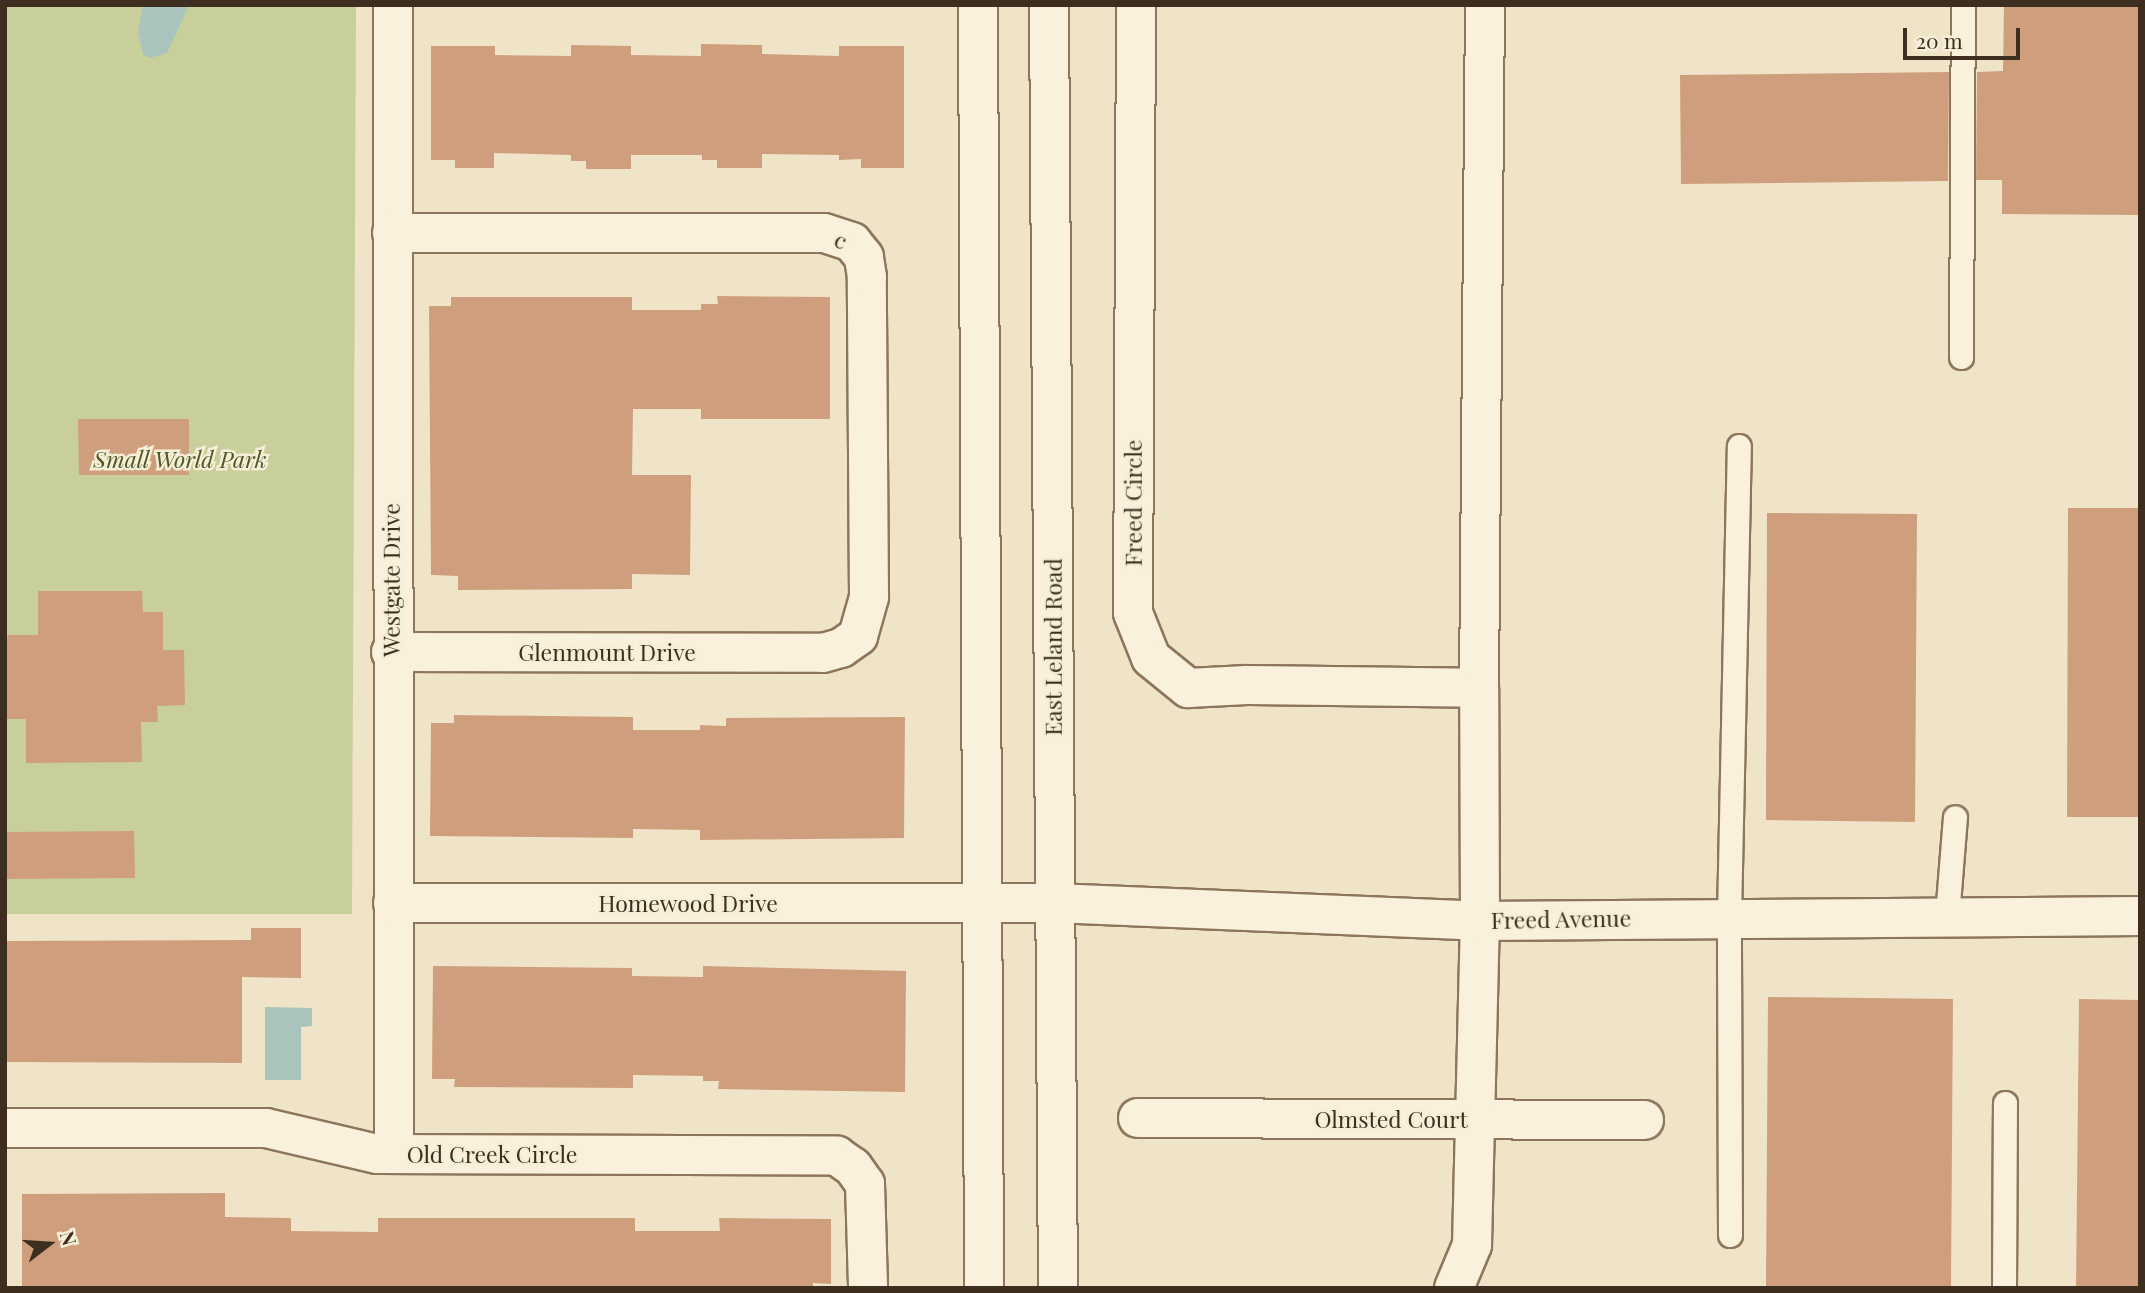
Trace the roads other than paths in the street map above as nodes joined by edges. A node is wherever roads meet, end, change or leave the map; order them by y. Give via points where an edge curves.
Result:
1 (393, 5) edge
2 (978, 5) edge
3 (1049, 5) edge
4 (1136, 5) edge
5 (1485, 5) edge
6 (1963, 5) edge
7 (392, 233) junction
8 (1961, 358) dead end
9 (1739, 446) dead end
10 (391, 652) junction
11 (823, 653) joint
12 (1479, 688) junction
13 (1955, 817) dead end
14 (393, 903) junction
15 (982, 903) junction
16 (1054, 903) junction
17 (2140, 915) edge
18 (1947, 916) junction
19 (1730, 917) junction
20 (1480, 920) junction
21 (2005, 1103) dead end
22 (1138, 1118) dead end
23 (1476, 1119) junction
24 (1644, 1120) dead end
25 (5, 1128) edge
26 (394, 1154) junction
27 (1730, 1236) dead end
28 (868, 1288) edge
29 (984, 1288) edge
30 (1058, 1288) edge
31 (1454, 1288) edge
32 (2004, 1288) edge

1 - 7 street, Westgate Drive
2 - 15 street
3 - 16 street, East Leland Road
4 - 12 street, Freed Circle via 1133,613 1151,658 1188,688
5 - 12 street
6 - 8 lane
7 - 10 street, Westgate Drive
7 - 11 street, c via 824,233 844,238 859,249 867,277 868,609 863,628 851,643
9 - 19 lane
10 - 11 street, Glenmount Drive
10 - 14 street, Westgate Drive
12 - 20 street
13 - 18 lane
14 - 15 street, Homewood Drive
14 - 26 street, Westgate Drive
15 - 16 street, Freed Avenue
15 - 29 street
16 - 20 street, Freed Avenue
16 - 30 street, East Leland Road
17 - 18 street, Freed Avenue
18 - 19 street, Freed Avenue
19 - 20 street, Freed Avenue
19 - 27 lane
20 - 23 street
21 - 32 lane
22 - 23 street, Olmsted Court
23 - 24 street, Olmsted Court
23 - 31 street via 1472,1245
25 - 26 street, Old Creek Circle via 265,1128 358,1152
26 - 28 street, Old Creek Circle via 837,1156 853,1167 865,1184

